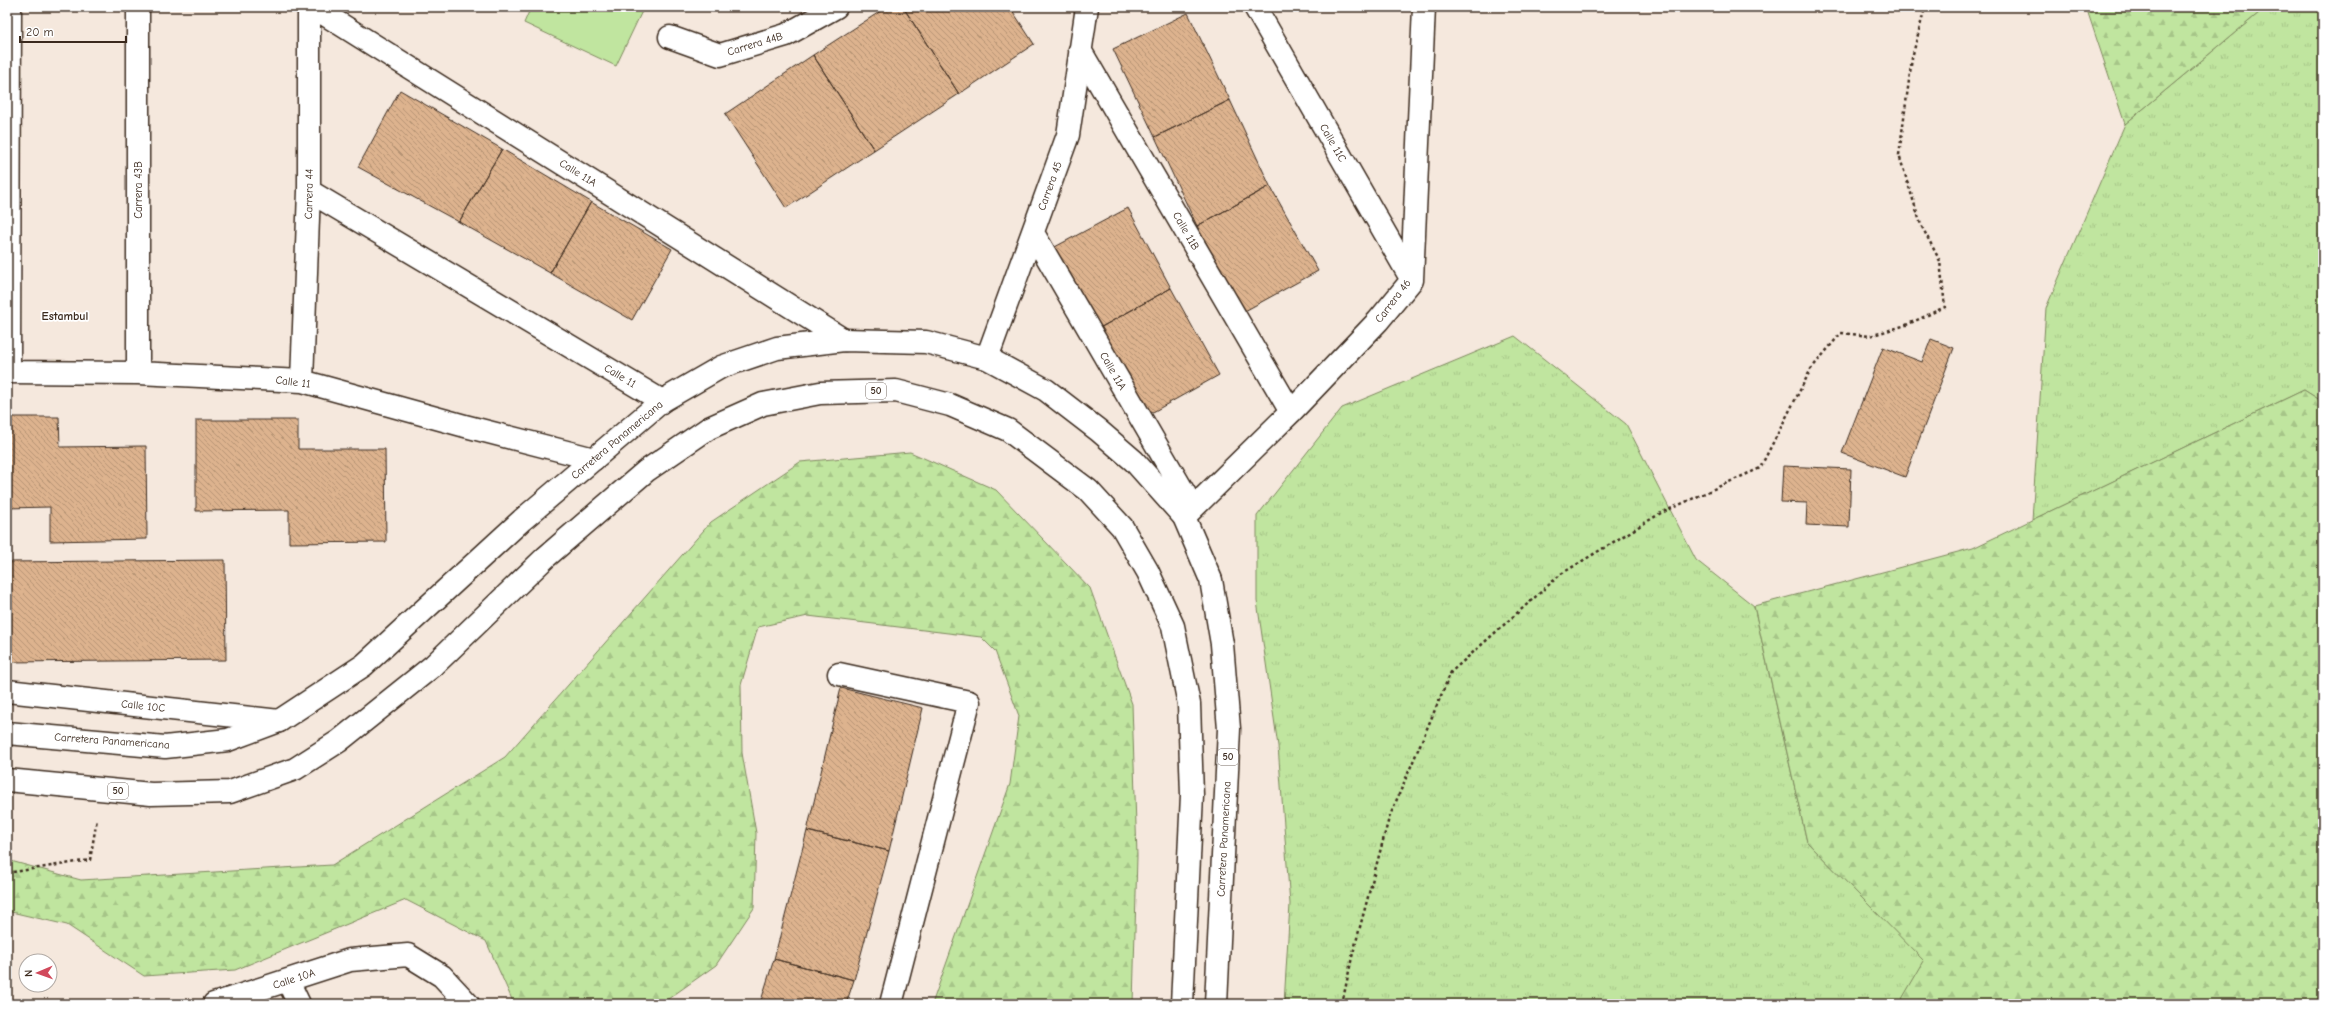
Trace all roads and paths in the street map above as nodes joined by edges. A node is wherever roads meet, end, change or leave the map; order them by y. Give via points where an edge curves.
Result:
1 (10, 7) edge
2 (138, 7) edge
3 (309, 7) edge
4 (313, 7) edge
5 (836, 7) edge
6 (1255, 7) edge
7 (1424, 7) edge
8 (1925, 7) edge
9 (1086, 8) edge
10 (670, 37) dead end
11 (1080, 50) junction
12 (309, 191) junction
13 (1033, 234) junction
14 (1412, 280) junction
15 (844, 340) junction
16 (988, 358) junction
17 (8, 372) edge
18 (138, 373) junction
19 (302, 381) junction
20 (662, 401) junction
21 (1291, 412) junction
22 (594, 459) junction
23 (1189, 512) junction
24 (839, 674) dead end
25 (7, 692) edge
26 (279, 721) junction
27 (7, 733) edge
28 (7, 780) edge
29 (102, 789) junction
30 (7, 873) edge
31 (288, 981) junction
32 (214, 1004) edge
33 (299, 1004) edge
34 (468, 1004) edge
35 (891, 1004) edge
36 (1182, 1004) edge
37 (1216, 1004) edge
38 (1342, 1004) edge

1 - 17 main road
2 - 18 main road, Carrera 43B
3 - 12 main road, Carrera 44
4 - 15 main road, Calle 11A
5 - 10 main road, Carrera 44B via 786,36 720,55
6 - 14 main road, Calle 11C
7 - 14 main road, Carrera 46
8 - 38 path via 1912,58 1899,155 1921,225 1940,261 1945,307 1906,325 1870,336 1841,333 1812,369 1760,468 1661,513 1561,574 1451,672 1389,818
9 - 11 main road, Carrera 45
11 - 13 main road, Carrera 45 via 1068,135
11 - 21 main road, Calle 11B
12 - 19 main road, Carrera 44
12 - 20 main road, Calle 11
13 - 16 main road, Carrera 45
13 - 23 main road, Calle 11A
14 - 21 main road, Carrera 46 via 1378,321
15 - 16 main road, Carretera Panamericana / 50 via 926,342
15 - 20 main road, Carretera Panamericana / 50 via 777,348 721,367
16 - 23 main road, Carretera Panamericana / 50 via 1046,390 1098,430
17 - 18 main road, Calle 11
18 - 19 main road, Calle 11
19 - 22 main road, Calle 11
20 - 22 main road, Carretera Panamericana / 50
21 - 23 main road, Carrera 46
22 - 26 main road, Carretera Panamericana / 50 via 522,520 364,665
23 - 37 main road, Carretera Panamericana / 50 via 1211,580 1222,644 1229,729
24 - 35 main road via 970,702
25 - 26 main road, Calle 10C
26 - 27 main road, Carretera Panamericana / 50 via 228,740 165,747
28 - 29 main road, 50
29 - 30 path via 90,860
29 - 36 main road, 50 via 151,794 230,792 295,769 339,741 434,665 551,552 646,471 709,428 763,404 820,393 896,391 950,405 1008,430 1088,490 1122,527 1148,572 1173,626 1189,704 1192,795
31 - 32 main road, Calle 10A
31 - 33 main road
31 - 34 main road, Calle 10A via 350,960 408,955 442,976

